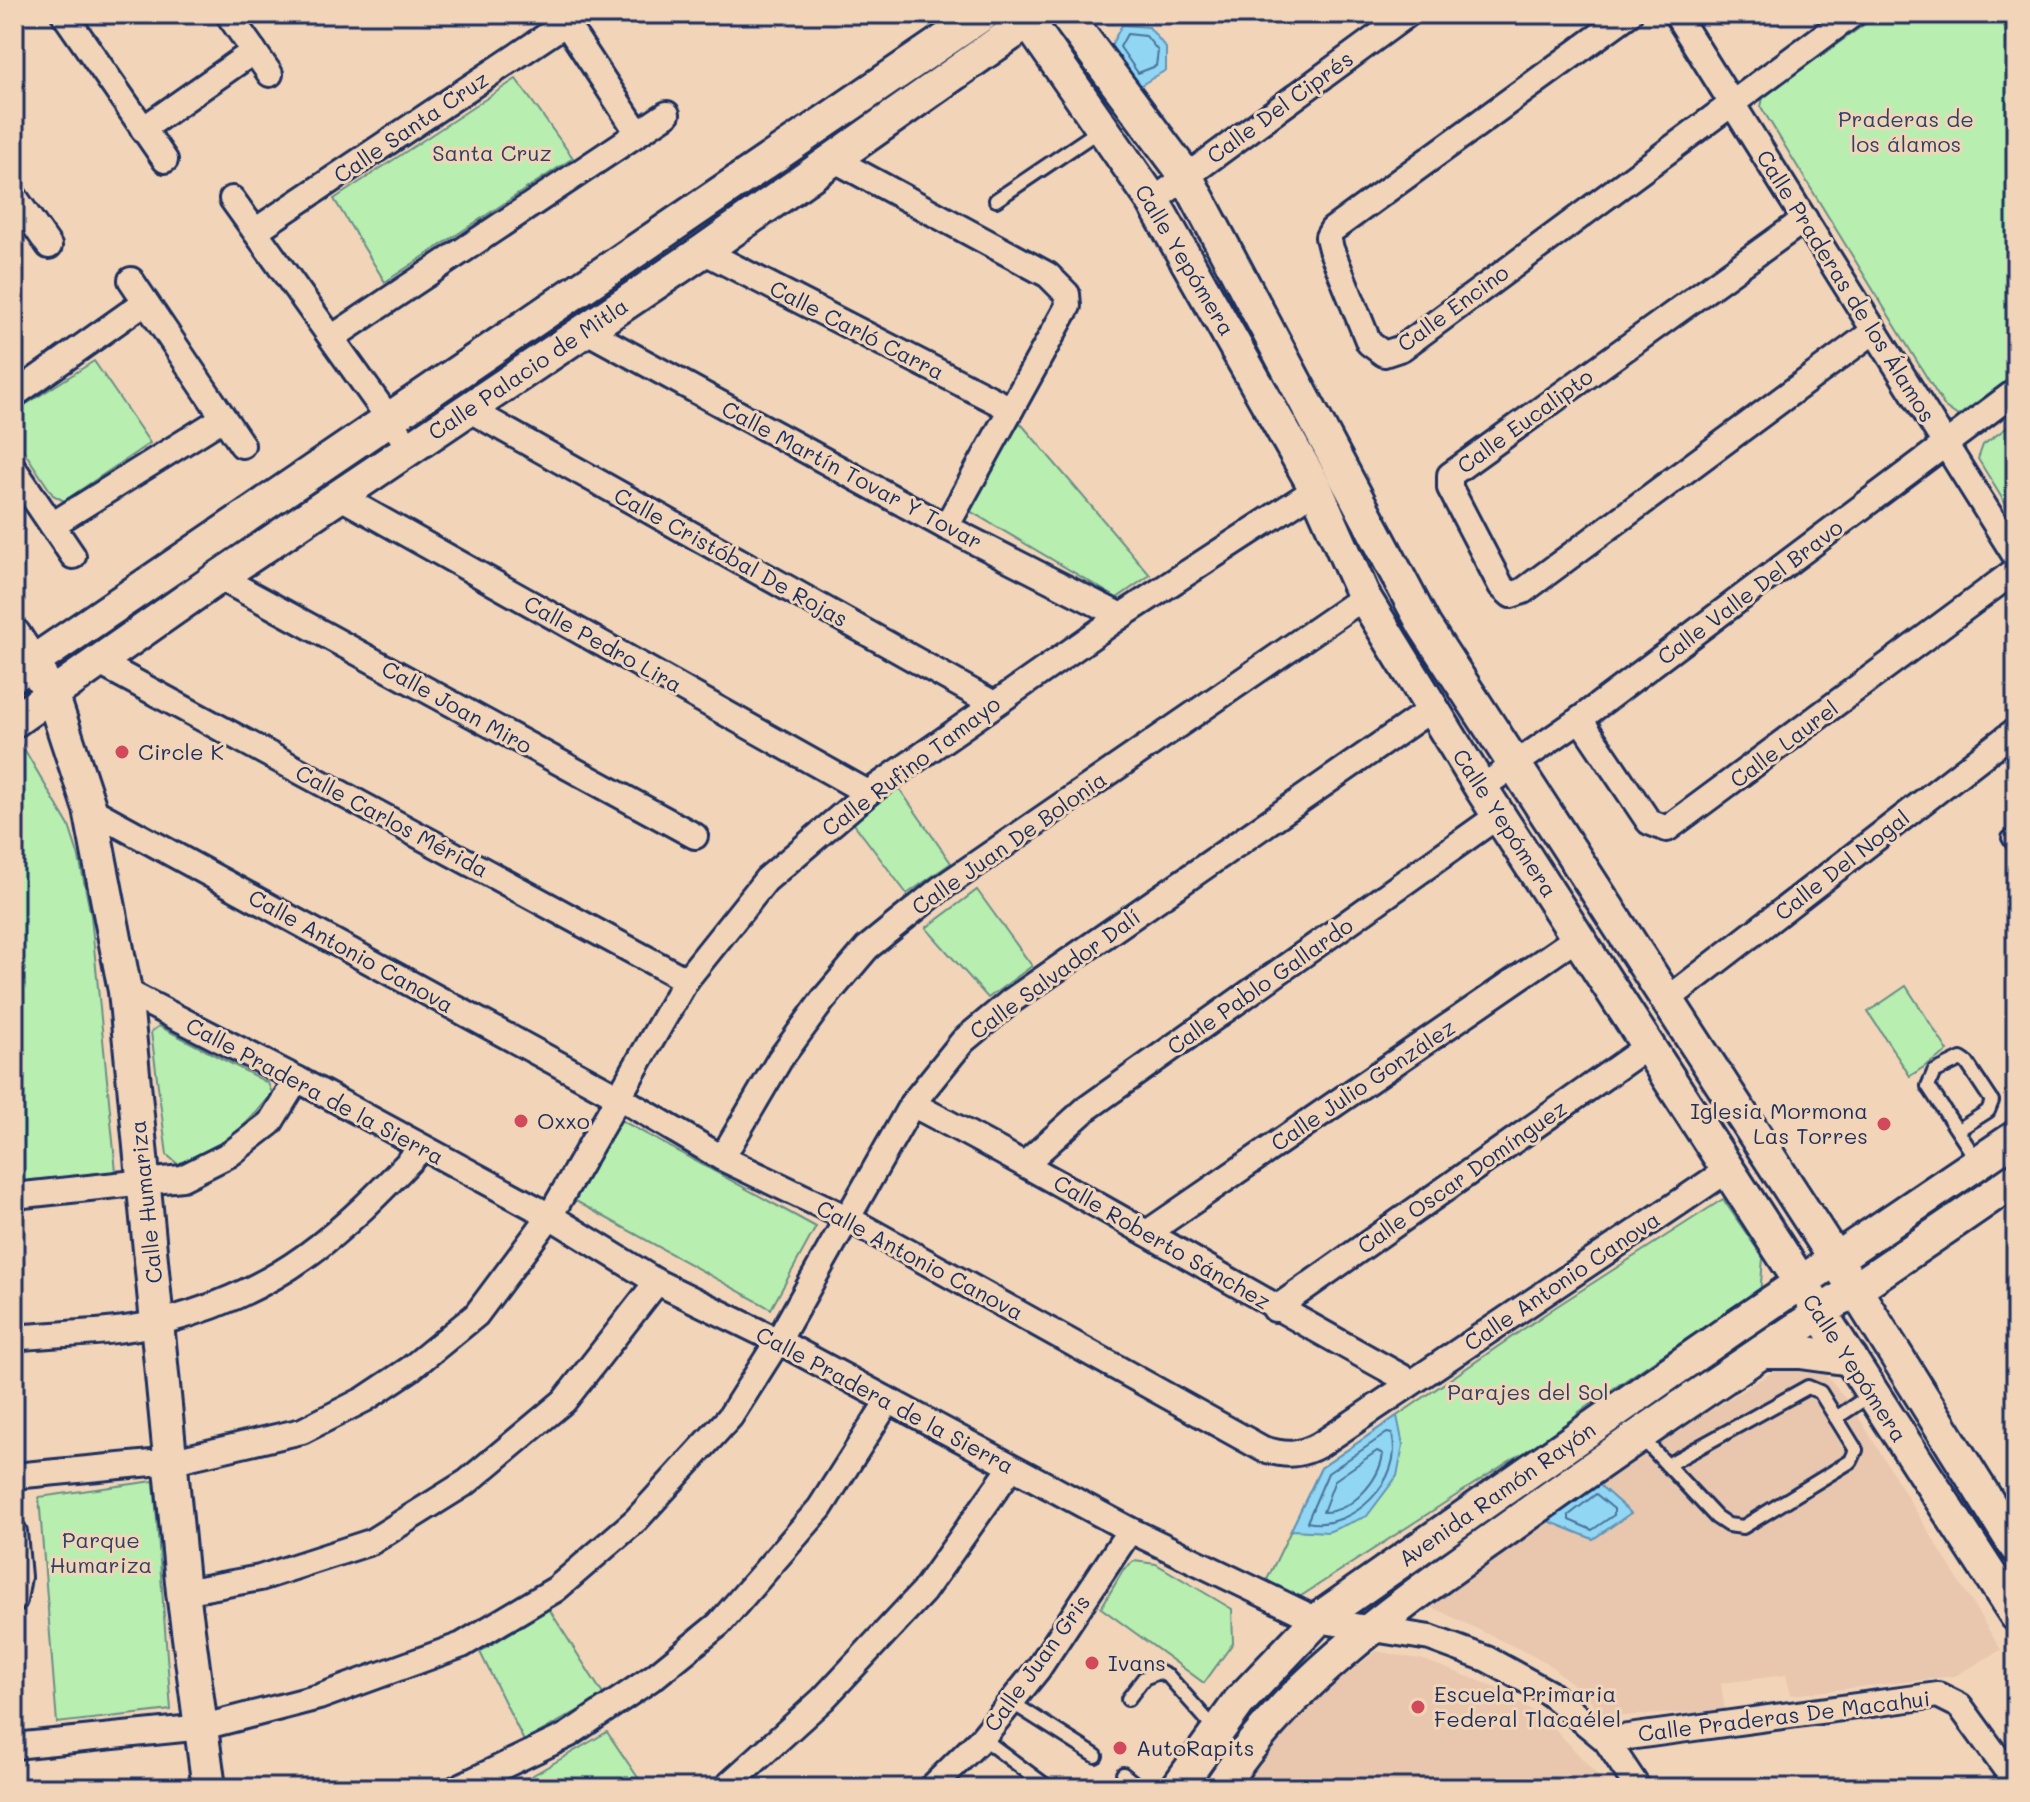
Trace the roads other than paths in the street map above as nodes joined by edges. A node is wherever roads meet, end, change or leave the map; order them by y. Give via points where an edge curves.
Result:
1 (64, 14) edge
2 (228, 14) edge
3 (983, 14) edge
4 (1065, 14) edge
5 (1408, 14) edge
6 (1629, 14) edge
7 (1676, 14) edge
8 (1853, 14) edge
9 (1030, 16) edge
10 (563, 18) edge
11 (254, 51) junction
12 (270, 74) dead end
13 (1731, 101) junction
14 (667, 114) dead end
15 (143, 129) junction
16 (1101, 129) junction
17 (638, 133) junction
18 (833, 159) junction
19 (165, 160) dead end
20 (1186, 176) junction
21 (232, 199) dead end
22 (996, 200) dead end
23 (1153, 201) junction
24 (18, 212) edge
25 (1805, 219) junction
26 (255, 231) junction
27 (49, 246) dead end
28 (703, 251) junction
29 (131, 280) dead end
30 (145, 302) junction
31 (585, 330) junction
32 (1874, 331) junction
33 (333, 337) junction
34 (2016, 391) edge
35 (14, 395) edge
36 (468, 409) junction
37 (1011, 409) junction
38 (223, 418) junction
39 (391, 419) junction
40 (242, 445) dead end
41 (1946, 445) junction
42 (410, 448) junction
43 (14, 469) edge
44 (1316, 489) junction
45 (339, 496) junction
46 (52, 525) junction
47 (946, 527) junction
48 (73, 556) dead end
49 (2016, 557) edge
50 (2016, 570) edge
51 (219, 577) junction
52 (1364, 597) junction
53 (1121, 616) junction
54 (14, 635) edge
55 (98, 662) junction
56 (23, 669) edge
57 (52, 694) junction
58 (994, 704) junction
59 (1433, 708) junction
60 (1580, 719) junction
61 (14, 721) edge
62 (2016, 730) edge
63 (1514, 764) junction
64 (1481, 788) junction
65 (868, 793) junction
66 (90, 809) junction
67 (1499, 815) junction
68 (695, 836) dead end
69 (1578, 937) junction
70 (686, 980) junction
71 (125, 991) junction
72 (1667, 1000) junction
73 (1648, 1046) junction
74 (297, 1079) junction
75 (617, 1096) junction
76 (912, 1104) junction
77 (1958, 1130) junction
78 (2016, 1137) edge
79 (422, 1148) junction
80 (722, 1158) junction
81 (1978, 1162) junction
82 (1026, 1163) junction
83 (1729, 1169) junction
84 (2016, 1179) edge
85 (145, 1185) junction
86 (14, 1196) edge
87 (550, 1216) junction
88 (847, 1218) junction
89 (1147, 1233) junction
90 (1767, 1233) junction
91 (1836, 1261) junction
92 (657, 1282) junction
93 (1800, 1283) junction
94 (1856, 1291) junction
95 (1275, 1309) junction
96 (1758, 1311) junction
97 (1821, 1313) junction
98 (159, 1323) junction
99 (14, 1338) edge
100 (778, 1341) junction
101 (1762, 1352) junction
102 (1851, 1359) junction
103 (1411, 1382) junction
104 (1873, 1393) junction
105 (888, 1401) junction
106 (1836, 1418) junction
107 (1637, 1434) junction
108 (173, 1461) junction
109 (1667, 1465) junction
110 (1011, 1468) junction
111 (14, 1476) edge
112 (1130, 1530) junction
113 (14, 1532) edge
114 (2016, 1547) edge
115 (183, 1592) junction
116 (14, 1600) edge
117 (2016, 1615) edge
118 (1317, 1620) junction
119 (1367, 1631) junction
120 (1128, 1699) dead end
121 (1011, 1702) junction
122 (203, 1727) junction
123 (1216, 1731) junction
124 (982, 1738) junction
125 (1606, 1740) junction
126 (14, 1746) edge
127 (1096, 1756) dead end
128 (1123, 1774) dead end
129 (2016, 1783) edge
130 (934, 1787) edge
131 (209, 1788) edge
132 (457, 1788) edge
133 (725, 1788) edge
134 (1049, 1788) edge
135 (1140, 1788) edge
136 (1177, 1788) edge
137 (1220, 1788) edge
138 (1638, 1788) edge

1 - 15 street
2 - 11 street
3 - 39 main road, Calle Palacio de Mitla
4 - 20 main road, Calle Yepómera
5 - 20 street, Calle Del Ciprés
6 - 13 street, Calle Encino via 1332,230 1331,249 1376,349 1384,354 1402,348
7 - 13 street, Calle Praderas de los Álamos
8 - 13 street, Calle Encino
9 - 16 main road, Calle Yepómera
9 - 18 main road, Calle Palacio de Mitla
10 - 17 street, Calle Santa Cruz
10 - 26 street, Calle Santa Cruz
11 - 12 street
11 - 15 street
13 - 25 street, Calle Praderas de los Álamos
14 - 17 street
15 - 19 street
16 - 22 lane
16 - 23 main road, Calle Yepómera
17 - 33 street
18 - 28 main road, Calle Palacio de Mitla
18 - 37 street via 1060,284 1068,306
20 - 23 street, Calle Del Ciprés
20 - 63 main road, Calle Yepómera via 1424,625
21 - 26 street
23 - 44 main road, Calle Yepómera
24 - 27 street
25 - 32 street, Calle Praderas de los Álamos
25 - 32 street, Calle Eucalipto via 1450,475 1450,488 1501,586 1511,595 1523,591
26 - 33 street
28 - 31 main road, Calle Palacio de Mitla
28 - 37 street, Calle Carló Carra
29 - 30 street
30 - 35 street
30 - 38 street
31 - 36 main road, Calle Palacio de Mitla
31 - 47 street, Calle Martín Tovar Y Tovar
32 - 41 street, Calle Praderas de los Álamos
33 - 39 street
34 - 41 street, Calle Valle Del Bravo
36 - 42 main road, Calle Palacio de Mitla
36 - 58 street, Calle Cristóbal De Rojas
37 - 47 street
38 - 40 street
38 - 46 street
39 - 42 street
39 - 56 main road, Calle Palacio de Mitla
41 - 49 street, Calle Praderas de los Álamos
41 - 60 street, Calle Valle Del Bravo
42 - 45 main road, Calle Palacio de Mitla
43 - 46 street
44 - 52 main road, Calle Yepómera
44 - 53 street, Calle Rufino Tamayo
45 - 51 main road, Calle Palacio de Mitla
45 - 65 street, Calle Pedro Lira
46 - 48 street
47 - 53 street, Calle Martín Tovar Y Tovar
50 - 60 street, Calle Laurel via 1667,829 1649,822
51 - 55 main road, Calle Palacio de Mitla
51 - 68 street, Calle Joan Miro
52 - 59 main road, Calle Yepómera
52 - 80 street, Calle Juan De Bolonia via 940,889 867,948 780,1059
53 - 58 street, Calle Rufino Tamayo
54 - 56 main road, Calle Humariza
55 - 57 main road, Calle Palacio de Mitla
55 - 70 street, Calle Carlos Mérida
56 - 57 main road, Calle Humariza
57 - 61 main road, Calle Palacio de Mitla
57 - 66 main road, Calle Humariza
58 - 65 street, Calle Rufino Tamayo
59 - 64 main road, Calle Yepómera
59 - 76 street, Calle Salvador Dalí via 1011,1001 963,1041
60 - 63 street, Calle Valle Del Bravo
62 - 72 street, Calle Del Nogal
63 - 64 street, Calle Valle Del Bravo
63 - 72 main road, Calle Yepómera
64 - 67 main road, Calle Yepómera
65 - 70 street, Calle Rufino Tamayo via 766,880
66 - 71 main road, Calle Humariza
66 - 75 street, Calle Antonio Canova
67 - 69 main road, Calle Yepómera
67 - 82 street, Calle Pablo Gallardo via 1086,1109
69 - 73 main road, Calle Yepómera
69 - 89 street, Calle Julio González
70 - 75 street, Calle Rufino Tamayo
71 - 74 street, Calle Pradera de la Sierra
71 - 85 main road, Calle Humariza
72 - 91 main road, Calle Yepómera
73 - 83 main road, Calle Yepómera
73 - 95 street, Calle Oscar Domínguez
74 - 79 street, Calle Pradera de la Sierra
74 - 85 street via 270,1123 230,1154 182,1178
75 - 80 street, Calle Antonio Canova
75 - 87 street, Calle Rufino Tamayo
76 - 82 street, Calle Roberto Sánchez
76 - 88 street, Calle Salvador Dalí
77 - 77 lane via 1988,1111 1992,1101 1961,1059 1928,1080
77 - 81 lane
78 - 81 main road, Avenida Ramón Rayón
79 - 87 street, Calle Pradera de la Sierra
79 - 98 street via 294,1268 246,1294
80 - 88 street, Calle Antonio Canova
81 - 91 main road, Avenida Ramón Rayón
82 - 89 street, Calle Roberto Sánchez
83 - 90 main road, Calle Yepómera
83 - 103 street, Calle Antonio Canova
84 - 94 main road, Avenida Ramón Rayón
85 - 86 street
85 - 98 main road, Calle Humariza
87 - 92 street, Calle Pradera de la Sierra
87 - 108 street, Calle Rufino Tamayo via 476,1315 376,1392 302,1431
88 - 100 street, Calle Salvador Dalí
88 - 103 street, Calle Antonio Canova via 1279,1454 1307,1452
89 - 95 street, Calle Roberto Sánchez
90 - 93 main road, Calle Yepómera
90 - 96 main road via 1770,1272
91 - 93 main road, Avenida Ramón Rayón
91 - 94 main road, Calle Yepómera
92 - 100 street, Calle Pradera de la Sierra
92 - 115 street via 564,1401 467,1482 371,1542 260,1578
93 - 96 main road, Avenida Ramón Rayón
93 - 97 main road, Calle Yepómera
94 - 97 main road, Avenida Ramón Rayón
94 - 114 main road, Calle Yepómera
95 - 103 street, Calle Roberto Sánchez
96 - 118 main road, Avenida Ramón Rayón
97 - 101 main road, Avenida Ramón Rayón
97 - 102 main road, Calle Yepómera
98 - 99 street
98 - 108 main road, Calle Humariza
100 - 105 street, Calle Pradera de la Sierra
100 - 122 street, Calle Salvador Dalí via 730,1417 636,1520 556,1589 462,1645 319,1697
101 - 102 main road
101 - 107 main road, Avenida Ramón Rayón
102 - 104 main road, Calle Yepómera
104 - 106 lane
104 - 117 main road, Calle Yepómera
105 - 110 street, Calle Pradera de la Sierra
105 - 132 street via 820,1508 719,1624 568,1735
106 - 109 lane via 1820,1392 1808,1387
106 - 109 lane via 1856,1456 1743,1527 1716,1517
107 - 109 lane
107 - 119 main road, Avenida Ramón Rayón
108 - 111 street, Calle Rufino Tamayo
108 - 115 main road, Calle Humariza
110 - 112 street, Calle Pradera de la Sierra
110 - 133 street via 923,1592 823,1699
112 - 118 street, Calle Pradera de la Sierra
112 - 121 street, Calle Juan Gris
113 - 116 street
115 - 122 main road, Calle Humariza
118 - 119 street, Calle Pradera de la Sierra
118 - 123 main road, Avenida Ramón Rayón
119 - 125 street, Calle Pradera de la Sierra via 1430,1638 1487,1659 1549,1693
119 - 137 main road, Avenida Ramón Rayón via 1251,1745
120 - 123 lane via 1144,1678 1159,1672
121 - 124 street, Calle Juan Gris
121 - 127 lane
122 - 126 street, Calle Salvador Dalí
122 - 131 main road, Calle Humariza
123 - 136 main road, Avenida Ramón Rayón
124 - 130 street, Calle Juan Gris
124 - 134 lane
125 - 129 street, Calle Praderas De Macahui via 1938,1695 1960,1706
125 - 138 street, Calle Pradera de la Sierra
128 - 135 lane

